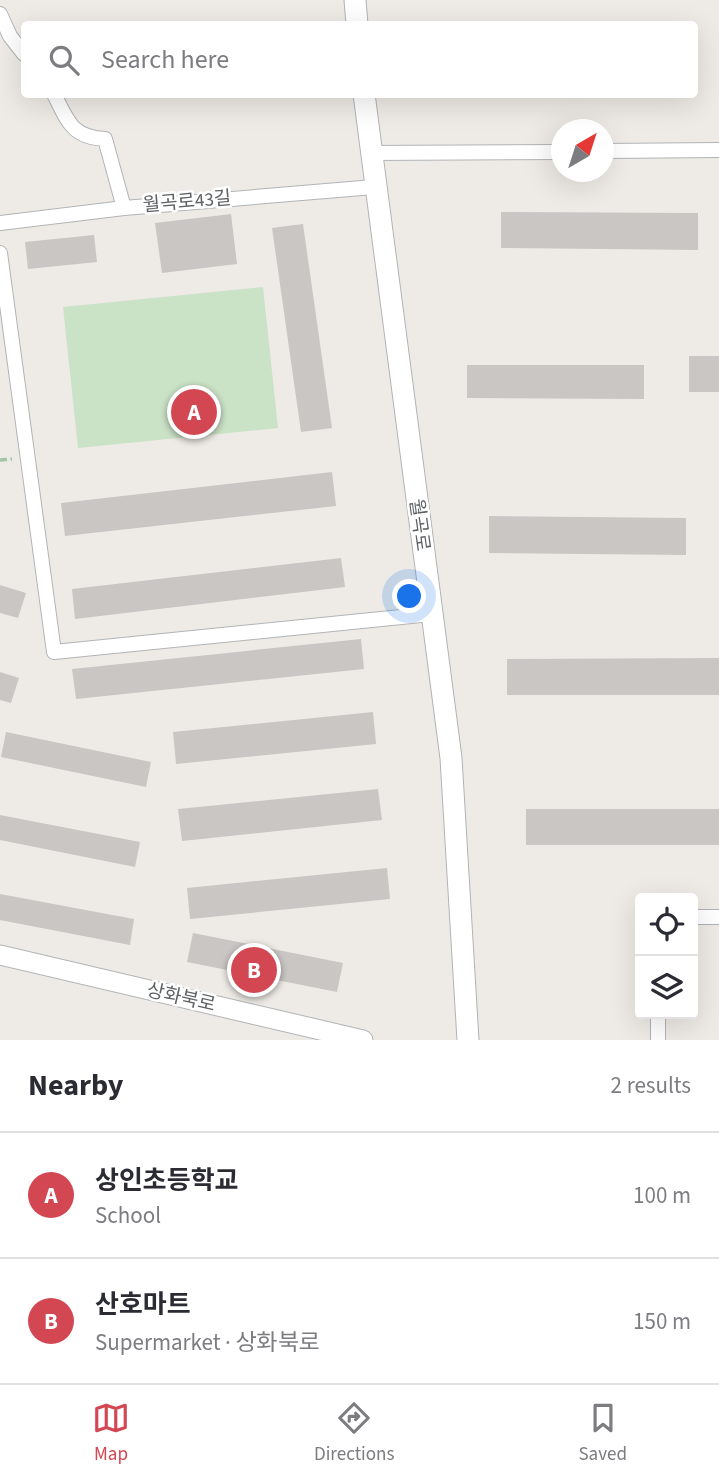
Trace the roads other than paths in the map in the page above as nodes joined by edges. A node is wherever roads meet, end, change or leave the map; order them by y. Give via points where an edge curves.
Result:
1 (355, 0) edge
2 (0, 14) edge
3 (357, 21) edge
4 (21, 50) edge
5 (56, 98) edge
6 (364, 98) edge
7 (719, 150) edge
8 (614, 151) edge
9 (551, 152) edge
10 (369, 153) junction
11 (374, 187) junction
12 (124, 208) junction
13 (0, 223) edge
14 (0, 253) edge
15 (431, 614) junction
16 (698, 917) edge
17 (719, 917) edge
18 (0, 955) edge
19 (658, 1019) edge
20 (363, 1040) edge
21 (468, 1040) edge
22 (658, 1040) edge

1 - 3 main road
2 - 4 street
5 - 12 street via 68,122 84,138 105,139
6 - 10 main road, 월곡로
7 - 8 street
9 - 10 street
10 - 11 main road, 월곡로
11 - 12 street, 월곡로43길
11 - 15 main road, 월곡로
12 - 13 street, 월곡로43길
14 - 15 street via 54,652
15 - 21 main road, 월곡로 via 451,758
16 - 17 street
18 - 20 street, 상화북로
19 - 22 street

